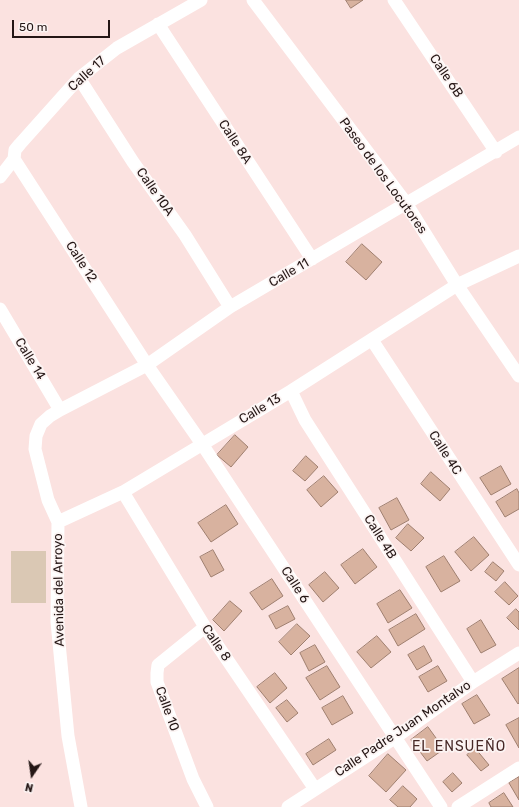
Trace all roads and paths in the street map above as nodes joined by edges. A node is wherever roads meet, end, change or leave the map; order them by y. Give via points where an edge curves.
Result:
1 (201, 0) edge
2 (253, 0) edge
3 (394, 0) edge
4 (158, 24) junction
5 (79, 78) junction
6 (519, 137) edge
7 (496, 152) junction
8 (14, 159) junction
9 (0, 178) edge
10 (406, 203) junction
11 (519, 256) edge
12 (312, 259) junction
13 (457, 285) junction
14 (230, 307) junction
15 (0, 309) edge
16 (372, 340) junction
17 (147, 366) junction
18 (519, 376) edge
19 (291, 391) junction
20 (60, 410) junction
21 (202, 444) junction
22 (123, 492) junction
23 (58, 522) junction
24 (519, 565) edge
25 (205, 627) junction
26 (519, 653) edge
27 (473, 682) junction
28 (396, 737) junction
29 (519, 768) edge
30 (315, 789) junction
31 (81, 807) edge
32 (207, 807) edge
33 (288, 807) edge
34 (440, 807) edge
35 (458, 807) edge

1 - 4 street, Calle 17
2 - 10 street, Paseo de los Locutores
3 - 7 street, Calle 6B
4 - 5 street, Calle 17 via 116,48
4 - 12 street, Calle 8A
5 - 8 street, Calle 17 via 15,150
5 - 14 street, Calle 10A via 133,162 185,235
6 - 7 street, Calle 11
7 - 10 street, Calle 11
8 - 9 street, Calle 17
8 - 17 street, Calle 12
10 - 12 street, Calle 11
10 - 13 street, Paseo de los Locutores
11 - 13 street, Calle 13
12 - 14 street, Calle 11
13 - 16 street, Calle 13
13 - 18 street, Paseo de los Locutores
14 - 17 street, Calle 11
15 - 20 street, Calle 14
16 - 19 street, Calle 13
16 - 24 street, Calle 4C
17 - 20 street, Calle 11
17 - 21 street, Calle 6
19 - 21 street, Calle 13
19 - 27 street, Calle 4B via 310,426
20 - 23 street, Avenida del Arroyo via 41,424 36,436 35,449 48,500
21 - 22 street, Calle 13
21 - 28 street, Calle 6
22 - 23 street, Calle 13
22 - 25 street, Calle 8
23 - 31 street, Avenida del Arroyo via 57,622 68,736
25 - 30 street, Calle 8
25 - 32 street, Calle 10 via 158,665 156,673 157,682 193,779
26 - 27 street, Calle Padre Juan Montalvo
27 - 28 street, Calle Padre Juan Montalvo
28 - 30 street, Calle Padre Juan Montalvo
28 - 34 street, Calle 6
29 - 35 street
30 - 33 street, Calle Padre Juan Montalvo

